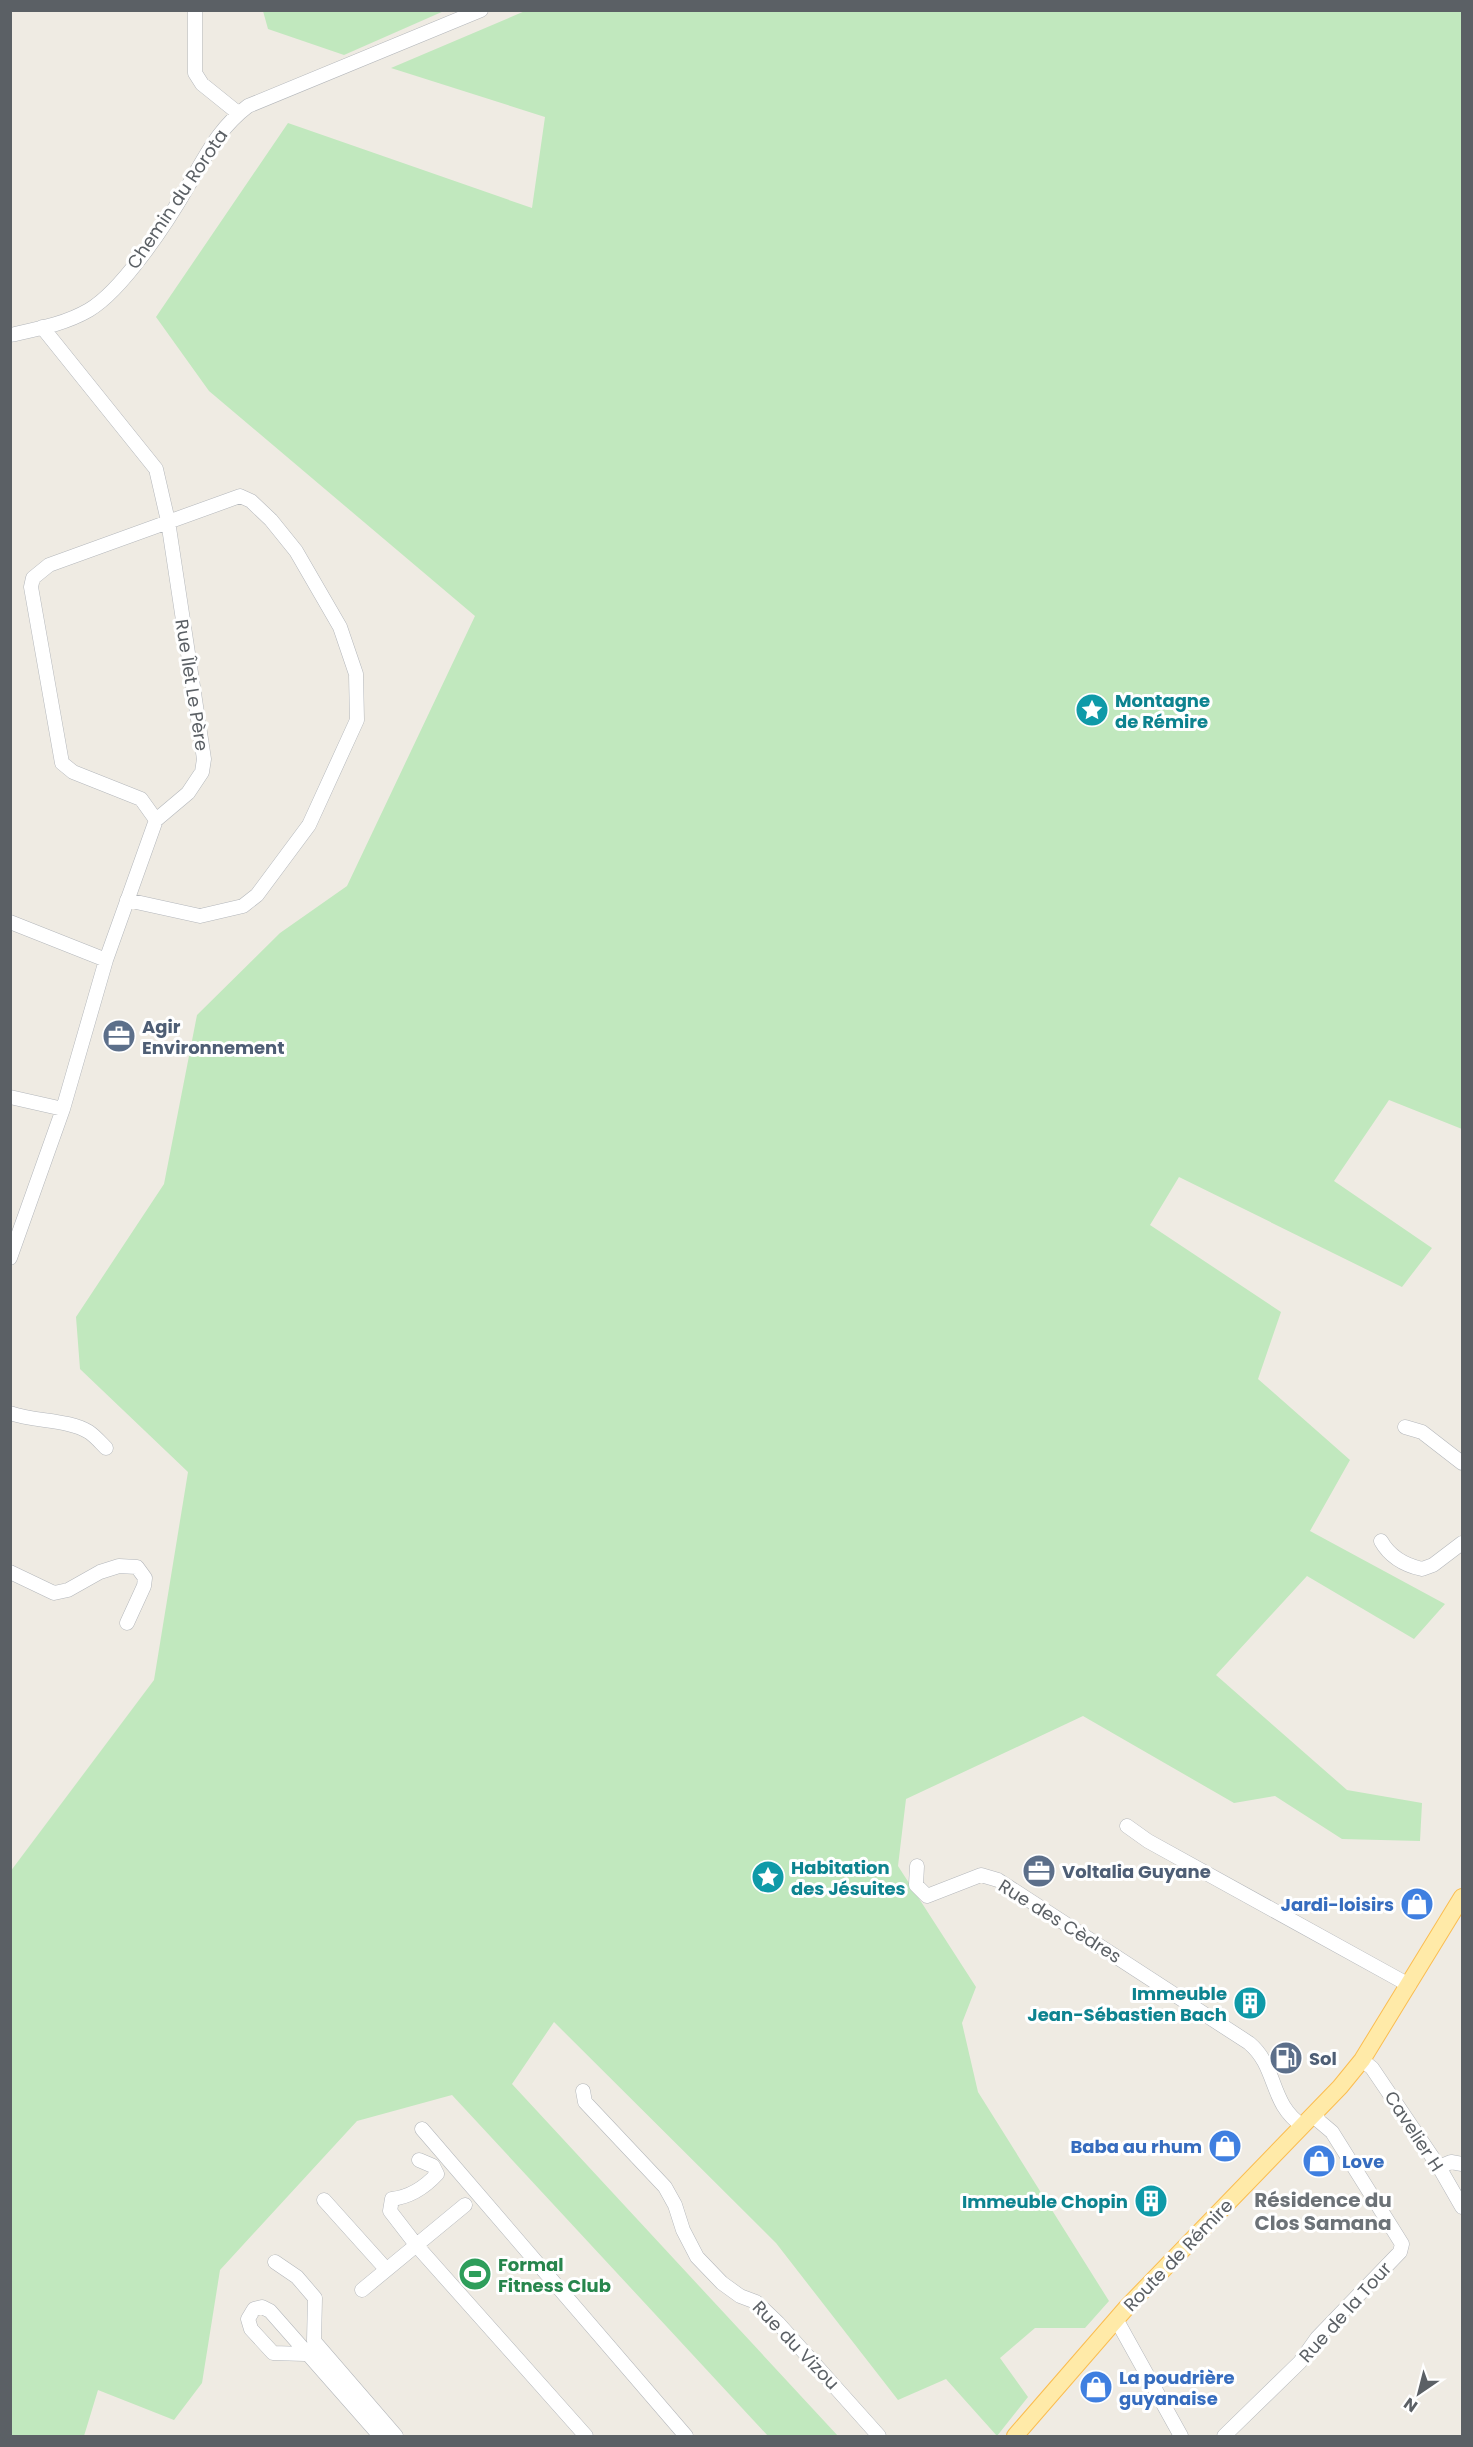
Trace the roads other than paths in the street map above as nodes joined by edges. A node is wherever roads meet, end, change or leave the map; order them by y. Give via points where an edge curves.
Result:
1 (195, 10) edge
2 (481, 10) edge
3 (238, 113) junction
4 (42, 327) junction
5 (10, 335) edge
6 (168, 521) junction
7 (156, 820) junction
8 (127, 900) junction
9 (10, 922) edge
10 (106, 960) junction
11 (10, 1097) edge
12 (63, 1109) junction
13 (10, 1258) edge
14 (10, 1413) edge
15 (1405, 1427) dead end
16 (106, 1449) dead end
17 (1462, 1463) edge
18 (1381, 1541) dead end
19 (1462, 1543) edge
20 (10, 1572) edge
21 (127, 1623) dead end
22 (1127, 1826) dead end
23 (918, 1866) dead end
24 (1462, 1896) edge
25 (1409, 1985) junction
26 (1362, 2060) junction
27 (583, 2091) dead end
28 (1316, 2114) junction
29 (1303, 2126) junction
30 (422, 2129) dead end
31 (419, 2160) dead end
32 (1462, 2164) edge
33 (1439, 2167) junction
34 (324, 2199) dead end
35 (465, 2205) dead end
36 (1462, 2207) edge
37 (417, 2246) junction
38 (275, 2262) dead end
39 (386, 2269) junction
40 (362, 2290) dead end
41 (1116, 2319) junction
42 (305, 2354) dead end
43 (1176, 2434) edge
44 (380, 2436) edge
45 (396, 2436) edge
46 (586, 2436) edge
47 (686, 2436) edge
48 (879, 2436) edge
49 (1015, 2436) edge
50 (1224, 2436) edge

1 - 3 street via 195,73 202,84
2 - 3 street, Chemin du Rorota
3 - 4 street, Chemin du Rorota via 221,129 179,202 107,297 89,310
4 - 5 street, Chemin du Rorota
4 - 6 street, Rue Îlet Le Père via 156,469
6 - 7 street, Rue Îlet Le Père via 204,759 202,772 188,793
6 - 7 street via 49,565 33,578 31,587 62,763 72,772 141,800
6 - 8 street via 240,496 271,520 296,551 340,627 356,674 357,720 309,825 257,895 243,906 200,916
7 - 8 street, Rue Îlet Le Père
8 - 10 street, Rue Îlet Le Père
9 - 10 street
10 - 12 street, Rue Îlet Le Père
11 - 12 street
12 - 13 street, Rue Îlet Le Père
14 - 16 street via 71,1425 89,1432
15 - 17 street via 1422,1432
18 - 19 street via 1395,1558 1422,1569
20 - 21 street via 54,1593 119,1566 137,1567 145,1578 144,1586
22 - 25 street
23 - 29 street, Rue des Cèdres via 916,1885 927,1896 981,1875 998,1880 1249,2043 1268,2066 1284,2110
24 - 25 main road, Route de Rémire
25 - 26 main road, Route de Rémire
26 - 28 main road, Route de Rémire
26 - 33 street, Cavelier H via 1372,2068
27 - 48 street, Rue du Vizou via 585,2102 665,2187 697,2257 722,2283 756,2302 778,2323
28 - 29 main road, Route de Rémire
28 - 50 street, Rue de la Tour via 1335,2137 1402,2244 1400,2252 1317,2338 1300,2362
29 - 41 main road, Route de Rémire
30 - 47 street
31 - 37 street via 433,2166 437,2174 428,2184 389,2203 390,2211
32 - 33 street via 1452,2162
33 - 36 street, Cavelier H
34 - 39 street
35 - 37 street
37 - 39 street
37 - 46 street
38 - 45 street via 297,2277 315,2298 314,2341
39 - 40 street
41 - 43 street
41 - 49 main road, Route de Rémire
42 - 44 street

